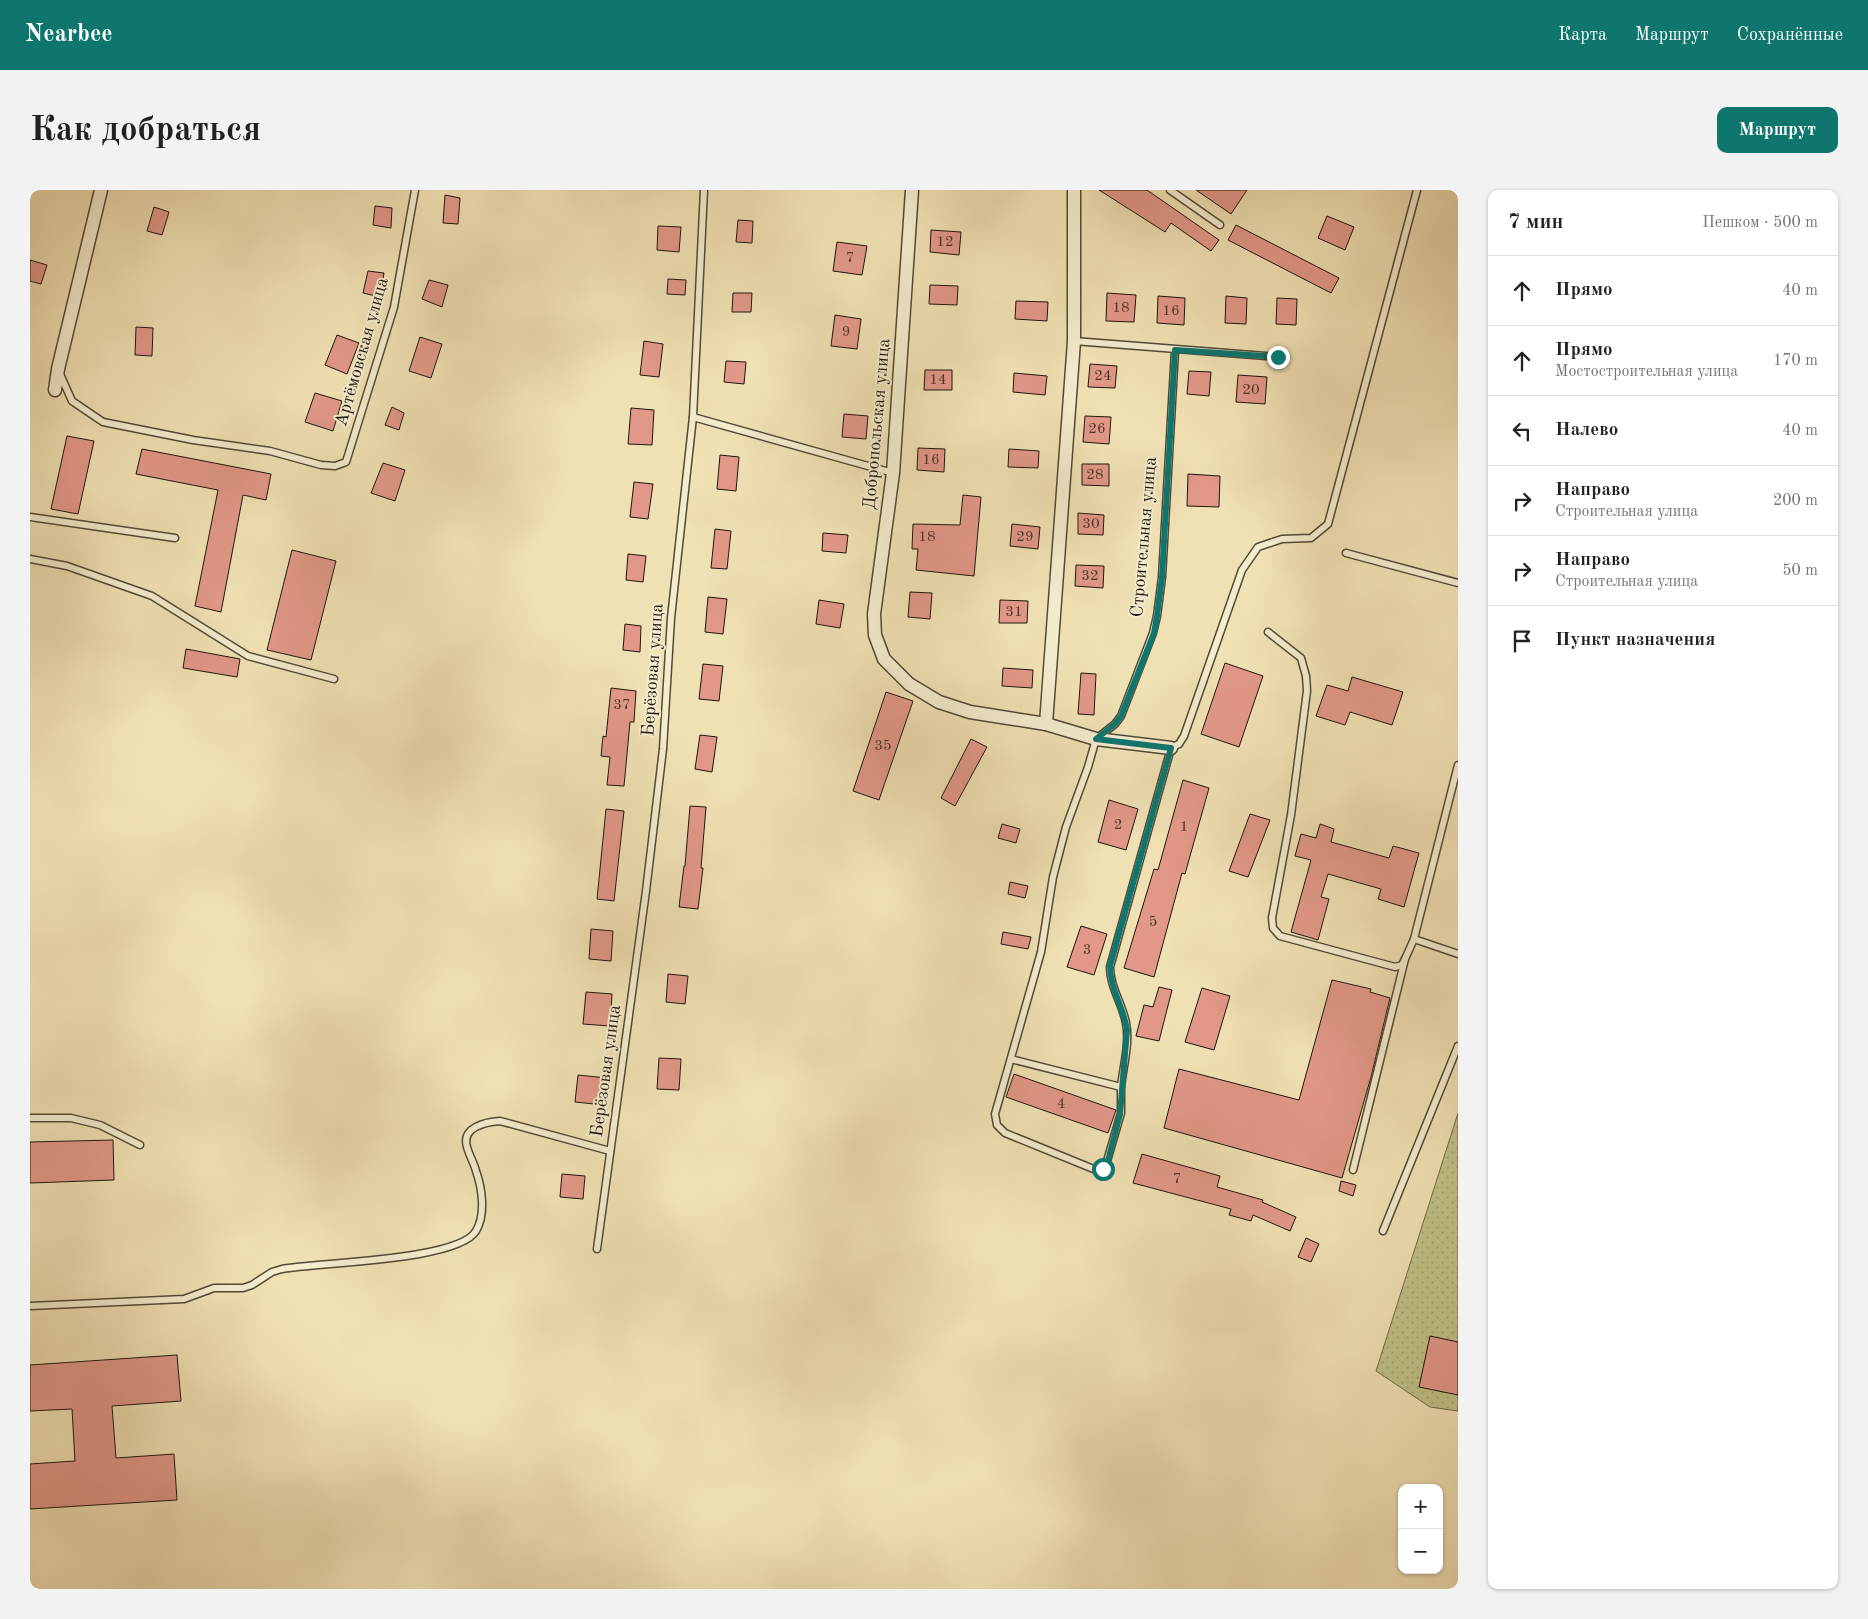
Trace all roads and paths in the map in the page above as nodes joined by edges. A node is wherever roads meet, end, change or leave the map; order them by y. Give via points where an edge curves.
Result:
1 (100, 190) edge
2 (415, 190) edge
3 (704, 190) edge
4 (912, 190) edge
5 (1074, 190) edge
6 (1170, 190) edge
7 (1417, 190) edge
8 (1220, 225) dead end
9 (1074, 341) junction
10 (1175, 350) junction
11 (1278, 357) dead end
12 (58, 369) junction
13 (55, 390) dead end
14 (693, 417) junction
15 (894, 473) junction
16 (30, 517) edge
17 (175, 538) dead end
18 (1346, 552) dead end
19 (30, 559) edge
20 (1458, 584) edge
21 (1268, 632) dead end
22 (334, 679) dead end
23 (1046, 724) junction
24 (1096, 739) junction
25 (1171, 748) junction
26 (1458, 765) edge
27 (1414, 940) junction
28 (1458, 954) edge
29 (1406, 959) junction
30 (1458, 1046) edge
31 (1011, 1059) junction
32 (1121, 1087) junction
33 (30, 1118) edge
34 (140, 1145) dead end
35 (610, 1150) junction
36 (1353, 1170) dead end
37 (1383, 1231) dead end
38 (597, 1249) dead end
39 (30, 1306) edge

1 - 12 street
2 - 12 lane, Артёмовская улица via 394,307 346,462 335,466 321,465 270,451 192,440 103,422 72,401
3 - 14 lane, Берёзовая улица
4 - 15 street, Добропольская улица
5 - 9 street
6 - 8 lane
7 - 25 lane via 1328,524 1311,538 1282,539 1258,547 1242,570 1184,736
9 - 10 lane
9 - 23 street
10 - 11 lane
10 - 24 lane, Строительная улица via 1162,577 1154,633 1121,716
12 - 13 street
14 - 15 lane
14 - 35 lane, Берёзовая улица via 671,618 660,768
15 - 23 street, Добропольская улица via 874,614 875,635 884,659 909,684 939,702 970,712
16 - 17 lane
18 - 20 lane
19 - 22 lane via 67,566 152,596 248,656
21 - 29 lane via 1301,658 1308,691 1273,928 1280,936 1395,967
23 - 24 street
24 - 25 street
24 - 31 lane via 1066,827 1040,952
25 - 32 lane via 1110,966 1110,978 1127,1030
26 - 27 lane
27 - 28 lane
27 - 29 lane
29 - 36 lane
30 - 37 lane
31 - 32 lane
31 - 32 lane via 995,1114 997,1125 1005,1134 1096,1170 1107,1165 1120,1114
33 - 34 lane via 71,1118 100,1125
35 - 38 lane, Берёзовая улица
35 - 39 lane via 500,1121 489,1122 476,1126 468,1134 466,1144 477,1173 481,1216 476,1231 453,1246 427,1253 282,1270 243,1288 214,1288 184,1299

